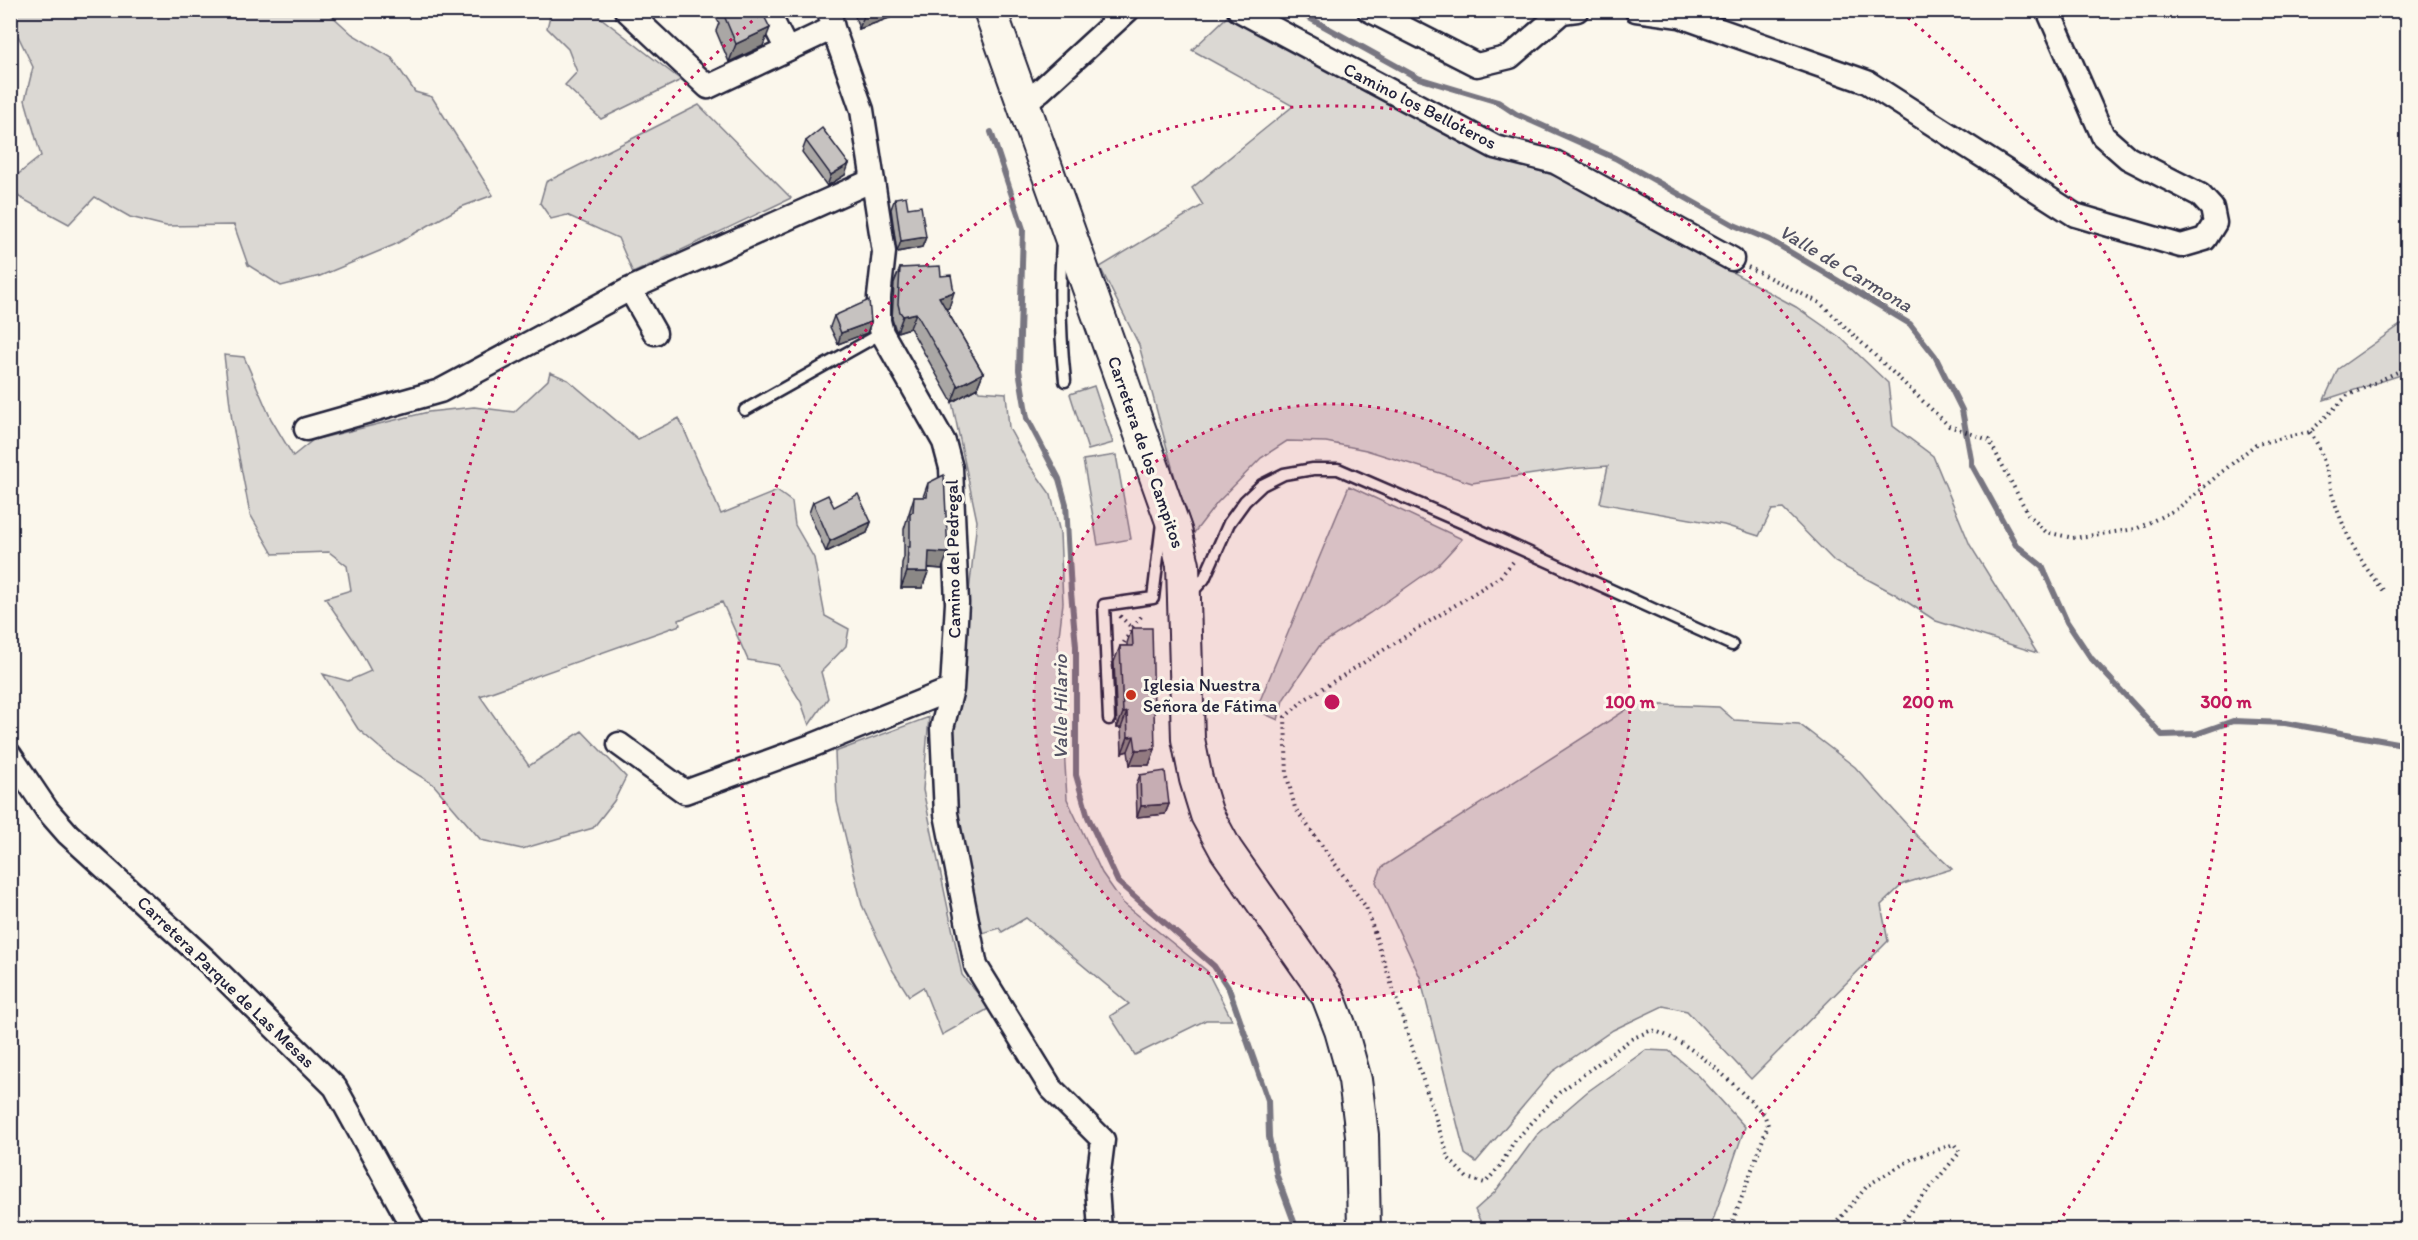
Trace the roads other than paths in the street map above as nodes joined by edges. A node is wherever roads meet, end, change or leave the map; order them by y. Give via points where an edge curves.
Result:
1 (626, 10) edge
2 (767, 10) edge
3 (990, 10) edge
4 (1128, 10) edge
5 (1239, 10) edge
6 (1369, 10) edge
7 (1577, 10) edge
8 (1636, 10) edge
9 (2048, 10) edge
10 (1261, 18) edge
11 (831, 19) edge
12 (786, 48) junction
13 (1024, 103) junction
14 (873, 180) junction
15 (1064, 216) junction
16 (1732, 259) road end
17 (630, 289) junction
18 (655, 333) dead end
19 (882, 333) junction
20 (1065, 381) dead end
21 (745, 410) dead end
22 (306, 429) dead end
23 (1168, 600) junction
24 (1732, 645) dead end
25 (952, 689) junction
26 (1109, 720) dead end
27 (619, 744) dead end
28 (10, 755) edge
29 (414, 1230) edge
30 (1100, 1230) edge
31 (1364, 1230) edge

1 - 12 street via 708,87
2 - 12 street
3 - 13 main road, Carretera de los Campitos
4 - 13 street
5 - 10 street, Camino los Belloteros
6 - 7 street via 1477,65 1510,57 1562,12
8 - 9 street via 1680,16 1867,82 2075,214 2181,246 2205,240 2215,223 2212,208 2200,195 2128,158 2103,135
10 - 16 street, Camino los Belloteros via 1495,147 1555,162
11 - 12 street
11 - 14 street, Camino del Pedregal via 862,110
13 - 15 main road, Carretera de los Campitos
14 - 17 street
14 - 19 street, Camino del Pedregal via 884,252 879,297
15 - 20 lane via 1059,285
15 - 23 main road, Carretera de los Campitos via 1175,530 1183,565
17 - 18 street
17 - 22 street via 440,391
19 - 21 lane
19 - 25 street, Camino del Pedregal via 944,442 951,468 957,603
23 - 24 lane via 1203,579 1229,523 1262,485 1284,474 1338,469
23 - 26 lane via 1104,605
23 - 31 main road, Carretera de los Campitos via 1188,739 1207,815 1226,850 1328,996 1341,1030 1355,1080 1362,1135
25 - 27 street via 685,792
25 - 30 street, Camino del Pedregal via 942,728 946,814 976,966 1051,1088 1103,1140 1097,1188
28 - 29 street, Carretera Parque de Las Mesas via 68,834 208,962 335,1087

